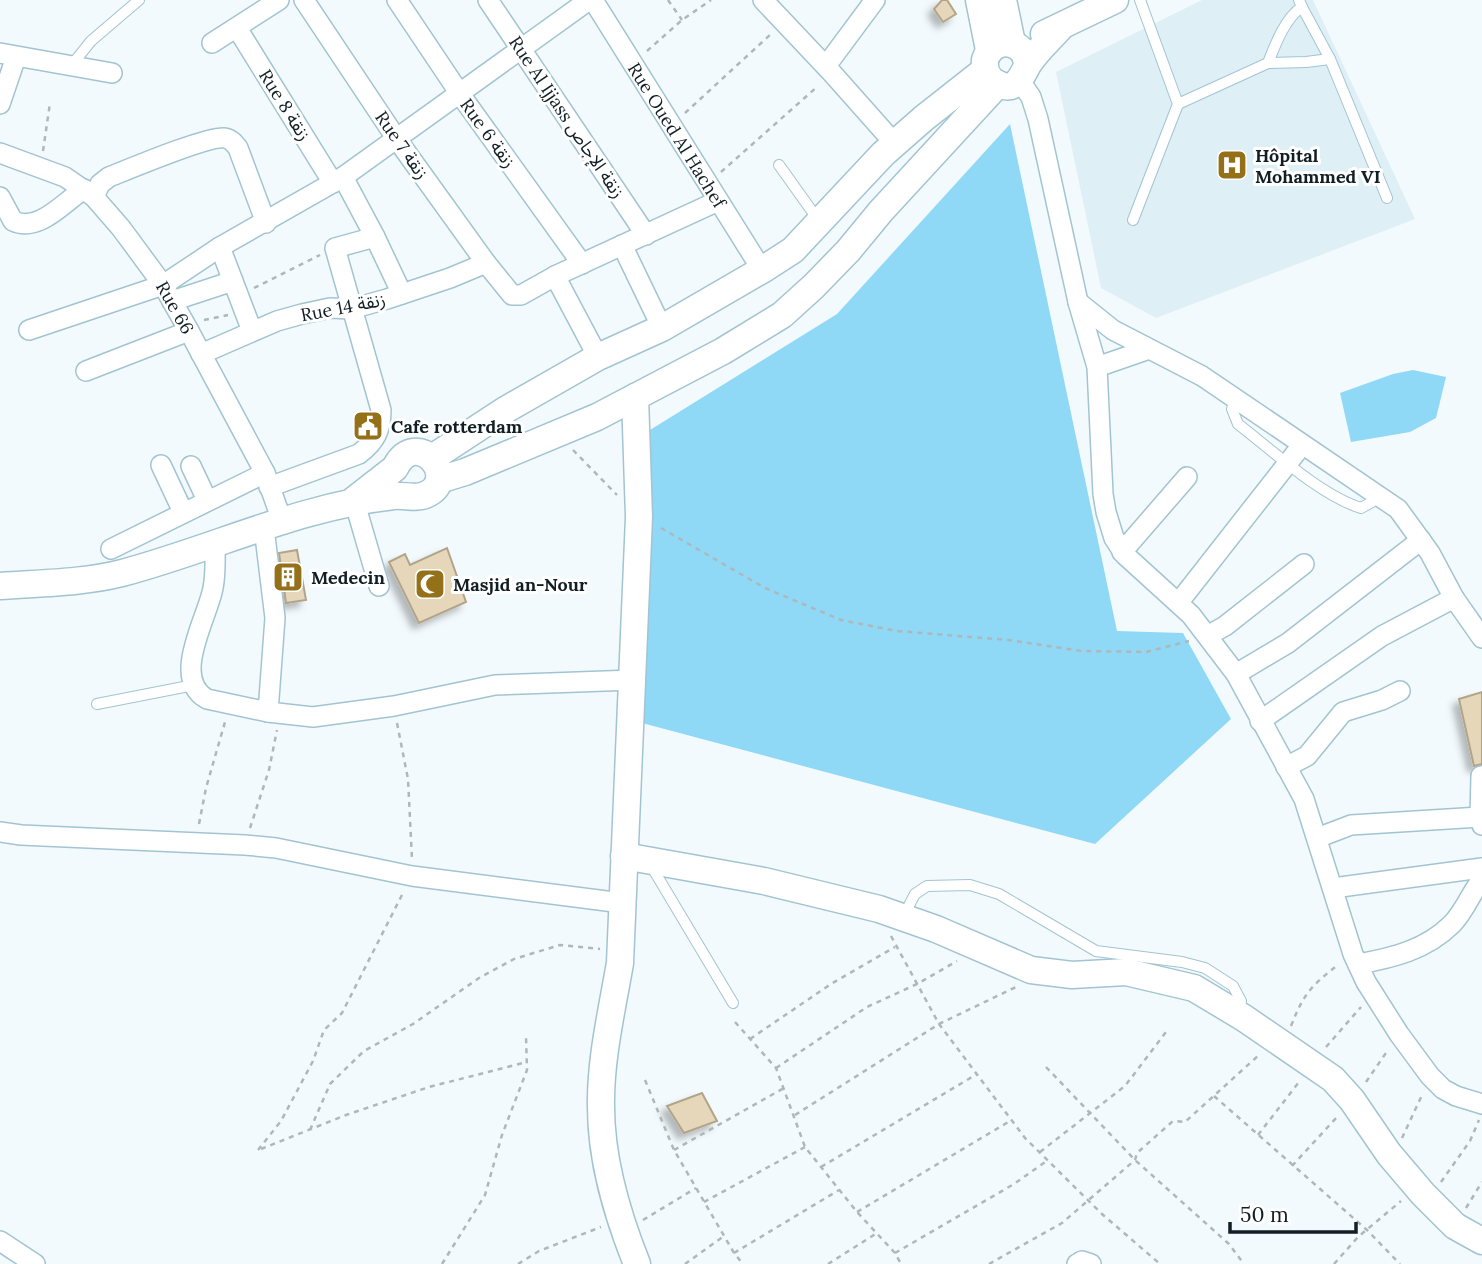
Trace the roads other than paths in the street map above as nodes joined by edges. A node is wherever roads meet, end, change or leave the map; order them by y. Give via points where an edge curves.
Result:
1 (139, 0) edge
2 (279, 0) edge
3 (304, 0) edge
4 (397, 0) edge
5 (488, 0) edge
6 (591, 0) edge
7 (763, 0) edge
8 (876, 0) edge
9 (979, 0) edge
10 (1003, 0) edge
11 (1140, 0) edge
12 (1111, 1) edge
13 (1300, 4) edge
14 (237, 27) junction
15 (212, 43) dead end
16 (522, 49) junction
17 (8, 55) edge
18 (1330, 59) junction
19 (1007, 63) junction
20 (1268, 63) junction
21 (71, 66) junction
22 (829, 70) junction
23 (112, 73) dead end
24 (460, 94) junction
25 (0, 104) edge
26 (1178, 104) junction
27 (396, 138) junction
28 (895, 144) junction
29 (0, 153) edge
30 (779, 164) dead end
31 (338, 180) junction
32 (89, 193) junction
33 (0, 197) edge
34 (1387, 198) dead end
35 (718, 201) junction
36 (1132, 220) dead end
37 (820, 222) junction
38 (266, 223) junction
39 (646, 235) junction
40 (375, 237) junction
41 (622, 245) junction
42 (220, 247) junction
43 (486, 263) junction
44 (582, 264) junction
45 (762, 270) junction
46 (555, 276) junction
47 (168, 293) junction
48 (402, 294) junction
49 (239, 296) junction
50 (1078, 302) junction
51 (351, 309) junction
52 (188, 328) junction
53 (662, 328) junction
54 (29, 330) dead end
55 (252, 331) junction
56 (1149, 349) junction
57 (201, 354) junction
58 (598, 357) junction
59 (1097, 367) junction
60 (86, 371) dead end
61 (635, 397) junction
62 (1235, 399) junction
63 (1302, 445) junction
64 (1290, 463) junction
65 (161, 465) dead end
66 (191, 466) dead end
67 (395, 468) junction
68 (435, 469) junction
69 (1187, 477) dead end
70 (267, 480) junction
71 (407, 495) junction
72 (1376, 495) junction
73 (207, 500) junction
74 (354, 500) junction
75 (183, 512) junction
76 (273, 525) junction
77 (1421, 540) junction
78 (215, 544) junction
79 (111, 549) dead end
80 (1122, 552) junction
81 (1304, 564) dead end
82 (0, 586) edge
83 (379, 586) dead end
84 (1454, 598) junction
85 (1179, 602) junction
86 (1209, 635) junction
87 (1482, 638) edge
88 (1236, 674) junction
89 (633, 680) junction
90 (194, 685) junction
91 (1400, 691) dead end
92 (97, 704) dead end
93 (274, 713) junction
94 (1260, 721) junction
95 (1286, 767) junction
96 (1481, 776) edge
97 (1481, 821) edge
98 (0, 832) edge
99 (1317, 838) junction
100 (636, 858) junction
101 (1482, 867) edge
102 (1482, 879) edge
103 (1333, 888) junction
104 (622, 904) junction
105 (891, 914) junction
106 (1355, 959) junction
107 (733, 1003) dead end
108 (1237, 1013) junction
109 (1482, 1104) edge
110 (0, 1241) edge
111 (1482, 1241) edge
112 (34, 1264) edge
113 (637, 1264) edge
114 (1077, 1264) edge
115 (1091, 1264) edge

1 - 21 lane via 90,41
2 - 14 street
3 - 27 street, Rue 7 زنقة
4 - 24 street, Rue 6 زنقة
5 - 16 street, Rue Al Ijjass زنقة الإجاص
6 - 16 street
6 - 35 street, Rue Oued Al Hachef
7 - 22 street
8 - 22 street
9 - 19 street
10 - 19 street
11 - 26 lane
12 - 19 street
13 - 18 lane
13 - 20 lane
14 - 15 street
14 - 31 street, Rue 8 زنقة
16 - 24 street
16 - 39 street, Rue Al Ijjass زنقة الإجاص
17 - 21 street
17 - 25 street
18 - 20 lane
18 - 34 lane
19 - 28 street via 924,118
19 - 50 street via 1031,97 1038,119
19 - 61 street via 848,251 797,303 723,351
20 - 26 lane
21 - 23 street
22 - 28 street
24 - 27 street
24 - 44 street, Rue 6 زنقة
26 - 36 lane
27 - 31 street
27 - 43 street, Rue 7 زنقة
28 - 37 street
29 - 32 street, Rue 66 via 65,177
30 - 37 lane
31 - 38 street
31 - 40 street, Rue 8 زنقة via 356,201
32 - 33 street via 25,225 10,217
32 - 38 street via 109,177 224,138 238,148
32 - 47 street, Rue 66
35 - 39 street
35 - 45 street, Rue Oued Al Hachef
37 - 45 street via 793,250
38 - 42 street
39 - 41 street
40 - 48 street, Rue 8 زنقة
40 - 51 street via 335,248
41 - 44 street
41 - 53 street
42 - 47 street
42 - 49 street
43 - 46 street, Rue 7 زنقة via 512,295 519,296
43 - 48 street, Rue 14 زنقة
44 - 46 street
45 - 53 street
46 - 58 street
47 - 49 street
47 - 52 street, Rue 66
47 - 54 street
48 - 51 street, Rue 14 زنقة
49 - 55 street
50 - 56 street via 1113,330
50 - 59 street
51 - 55 street, Rue 14 زنقة via 302,314
51 - 70 street via 381,410 379,432 359,454
52 - 57 street, Rue 66
52 - 60 street
53 - 58 street
55 - 57 street, Rue 14 زنقة
56 - 59 street
56 - 62 street
57 - 70 street, Rue 66
58 - 68 street via 507,409
59 - 80 street via 1103,494
61 - 68 street via 465,472
61 - 89 street via 639,517
62 - 63 street
62 - 64 lane via 1232,410 1238,424
63 - 64 street
63 - 72 street
64 - 72 lane via 1346,503 1361,508
64 - 85 street
65 - 75 street
66 - 73 street
67 - 68 street via 398,461 418,452
67 - 71 street via 398,486
67 - 74 street
68 - 71 street via 432,491 420,497
69 - 80 street
70 - 73 street
70 - 76 street, Rue 66
71 - 74 street
72 - 77 street via 1398,509
73 - 75 street
74 - 76 street
74 - 83 street
75 - 79 street
76 - 78 street
76 - 93 street, Rue 66
77 - 84 street
77 - 88 street via 1280,648
78 - 82 street via 119,573
78 - 90 street via 214,587 192,655
80 - 85 street
81 - 86 street
84 - 87 street
84 - 94 street via 1382,636
85 - 86 street
86 - 88 street
88 - 94 street
89 - 93 street via 495,685 313,717
89 - 100 street
90 - 92 lane
90 - 93 street via 207,699
91 - 95 street via 1343,712 1307,756
94 - 95 street
95 - 99 street via 1304,799
96 - 97 street
97 - 99 street via 1352,825
98 - 104 street via 276,848 412,876
99 - 103 street
100 - 104 street
100 - 105 street via 764,881
100 - 107 lane
101 - 103 street
102 - 106 street via 1453,923 1421,947 1380,960
103 - 106 street
104 - 113 street via 601,1107 603,1148
105 - 108 street via 1031,970 1152,976 1194,988
105 - 108 lane via 928,886 970,885 999,894 1096,951 1205,968 1233,986 1241,1001
106 - 109 street via 1430,1076 1450,1094
108 - 111 street via 1341,1087 1424,1194 1455,1226
110 - 112 street
114 - 115 street

